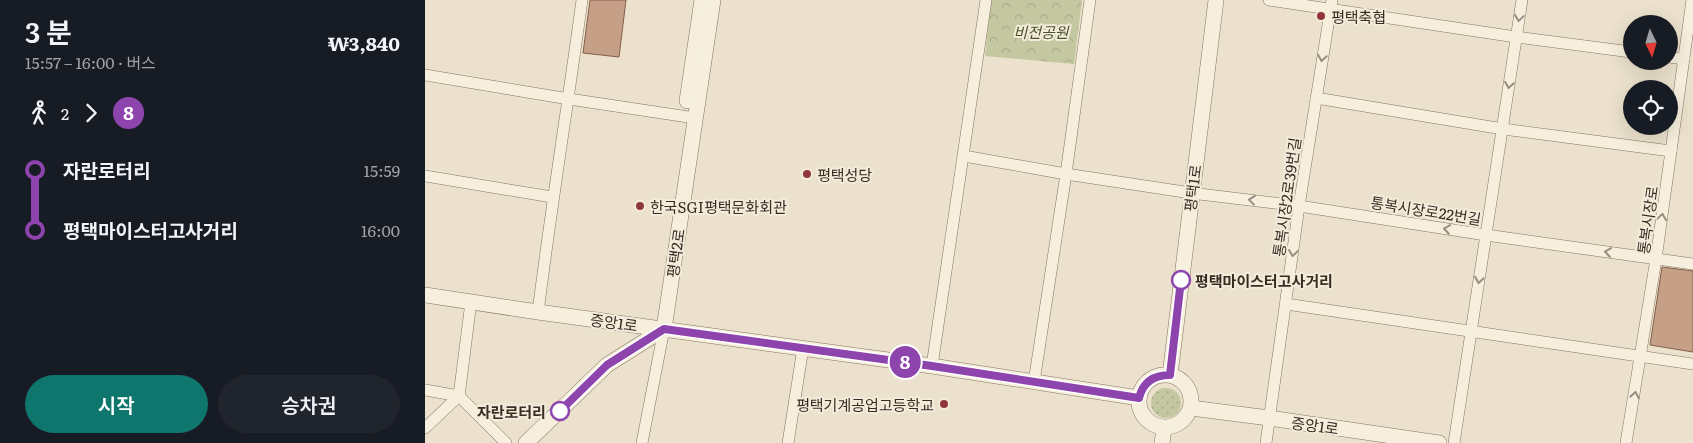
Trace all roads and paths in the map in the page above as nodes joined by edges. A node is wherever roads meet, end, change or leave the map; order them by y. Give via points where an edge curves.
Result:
1 (582, 0) edge
2 (702, 0) edge
3 (713, 0) edge
4 (986, 0) edge
5 (1090, 0) edge
6 (1216, 0) edge
7 (1269, 0) edge
8 (1521, 0) edge
9 (1692, 0) edge
10 (1331, 5) edge
11 (1516, 37) junction
12 (1623, 51) edge
13 (1678, 58) edge
14 (1684, 59) junction
15 (425, 75) edge
16 (1316, 98) junction
17 (569, 99) junction
18 (690, 117) junction
19 (1503, 129) junction
20 (1671, 151) junction
21 (963, 156) junction
22 (1066, 174) junction
23 (425, 176) edge
24 (1191, 193) junction
25 (553, 197) junction
26 (1299, 206) junction
27 (1486, 235) junction
28 (1656, 259) junction
29 (1693, 264) edge
30 (425, 295) edge
31 (471, 302) junction
32 (1286, 304) junction
33 (538, 312) junction
34 (664, 329) junction
35 (1470, 332) junction
36 (803, 348) junction
37 (1641, 357) junction
38 (1693, 364) edge
39 (932, 366) junction
40 (1170, 375) junction
41 (1034, 382) junction
42 (425, 390) edge
43 (459, 396) junction
44 (1139, 398) junction
45 (1191, 408) junction
46 (1269, 418) junction
47 (425, 428) edge
48 (1163, 436) edge
49 (505, 443) edge
50 (526, 443) edge
51 (642, 443) edge
52 (788, 443) edge
53 (1266, 443) edge
54 (1439, 443) edge
55 (1454, 443) edge
56 (1626, 443) edge

1 - 17 street
2 - 18 street
3 - 18 street, 평택2로
4 - 21 street
5 - 22 street
6 - 24 street, 평택1로
7 - 10 street
8 -> 11 street
9 - 14 street, 통복시장로
10 - 11 street
10 -> 16 street, 통복시장2로39번길
11 - 12 street
11 -> 19 street
13 - 14 street
14 - 20 street, 통복시장로
15 - 17 street
16 - 19 street
16 - 26 street, 통복시장2로39번길
17 - 18 street
17 - 25 street
18 - 34 street, 평택2로
19 - 20 street
19 - 27 street
28 -> 20 street, 통복시장로
21 - 22 street, 통복시장로22번길
21 - 39 street
22 - 24 street, 통복시장로22번길
22 - 41 street
23 - 25 street
26 -> 24 street, 통복시장로22번길
24 - 40 street, 평택1로
25 - 33 street
27 -> 26 street, 통복시장로22번길
26 -> 32 street, 통복시장2로39번길
28 -> 27 street, 통복시장로22번길
27 -> 35 street
28 - 29 street, 통복시장로22번길
28 - 37 street, 통복시장로
30 - 31 street, 중앙1로
31 - 33 street, 중앙1로
31 - 43 street
32 - 35 street
32 - 46 street, 통복시장2로39번길
33 - 34 street, 중앙1로
34 - 36 street, 중앙1로
34 - 50 street via 607,365
34 - 51 street
35 - 37 street
35 - 55 street
36 - 39 street, 중앙1로
36 - 52 street
37 - 38 street
56 -> 37 street, 통복시장로
39 - 41 street, 중앙1로
40 - 44 street via 1149,380
40 - 45 street via 1188,387
41 - 44 street, 중앙1로
42 - 43 street
43 - 47 street
43 - 49 street
44 - 48 street via 1141,412
45 - 46 street, 중앙1로
45 - 48 street via 1178,425
46 - 53 street, 통복시장2로39번길
46 - 54 street, 중앙1로

